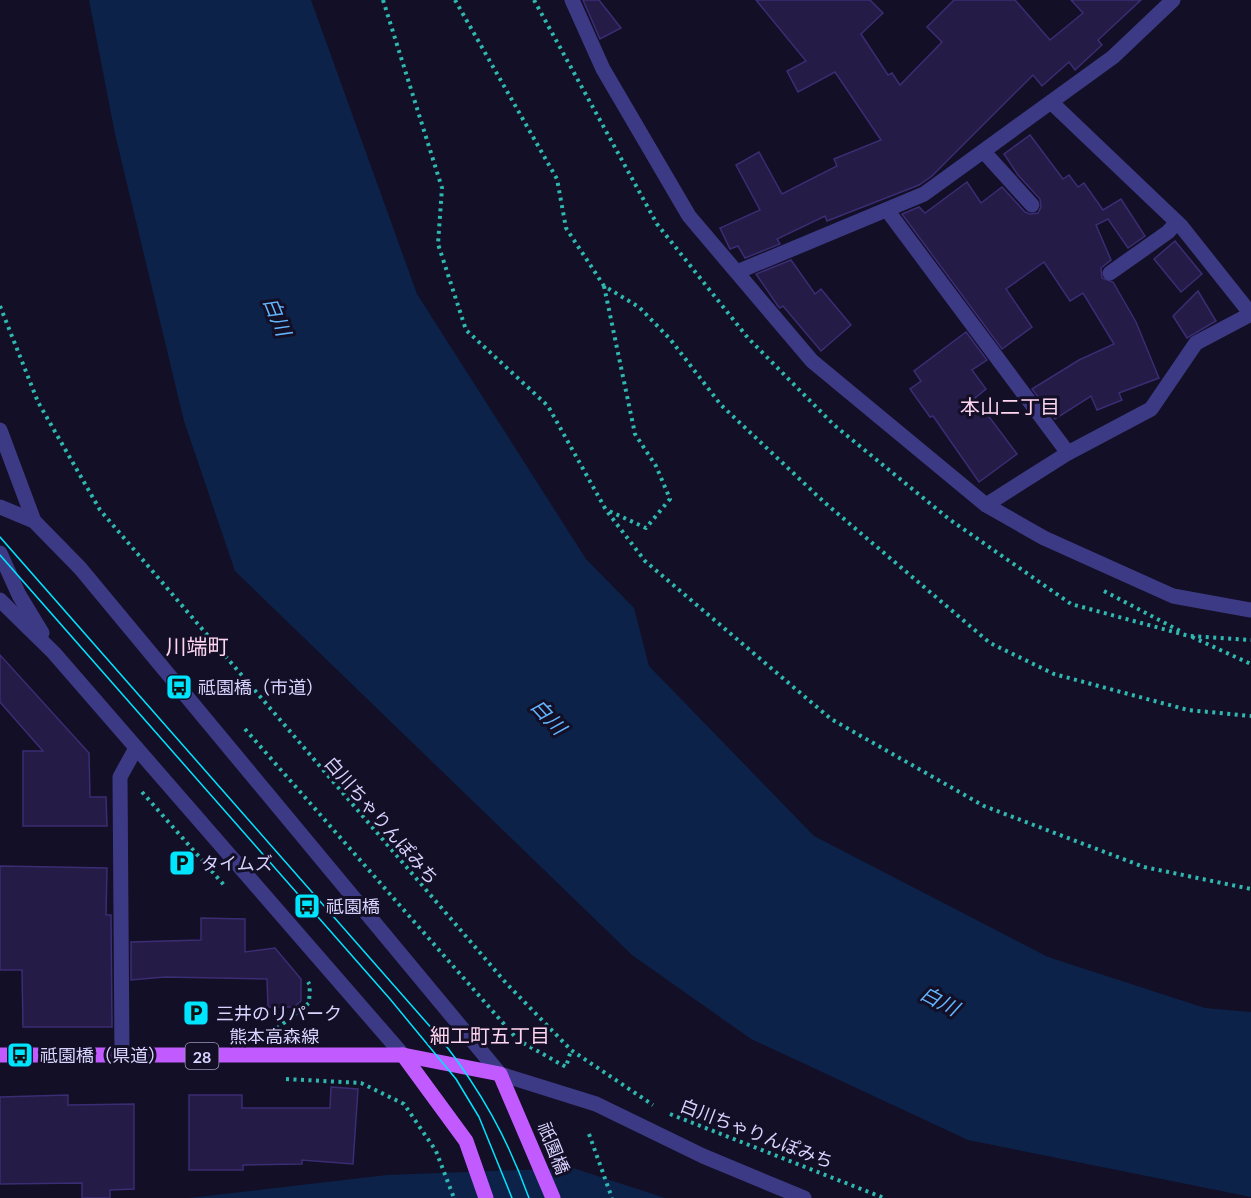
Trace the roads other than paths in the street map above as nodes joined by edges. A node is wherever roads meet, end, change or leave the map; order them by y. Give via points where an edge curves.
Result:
1 (572, 0) edge
2 (1173, 0) edge
3 (1052, 103) junction
4 (984, 152) junction
5 (1032, 205) dead end
6 (887, 210) junction
7 (1177, 222) junction
8 (738, 272) junction
9 (1110, 273) dead end
10 (1251, 314) edge
11 (0, 430) edge
12 (1068, 453) junction
13 (986, 505) junction
14 (0, 507) edge
15 (34, 521) junction
16 (0, 553) edge
17 (0, 600) edge
18 (1251, 610) edge
19 (54, 654) junction
20 (136, 748) junction
21 (0, 1055) edge
22 (403, 1055) junction
23 (122, 1056) junction
24 (500, 1074) junction
25 (486, 1198) edge
26 (553, 1198) edge
27 (804, 1198) edge

1 - 8 street via 603,69 650,154 689,216
2 - 3 street via 1113,57
3 - 4 street
3 - 7 street
4 - 5 street
4 - 6 street via 924,194
6 - 8 street
6 - 12 street
7 - 9 street
7 - 10 street
8 - 13 street via 812,361
10 - 12 street via 1196,343 1151,410
11 - 15 street
12 - 13 street
13 - 18 street via 1044,538 1173,596
14 - 15 street
15 - 24 street via 80,568
16 - 19 street via 18,595
17 - 19 street
19 - 20 street
20 - 22 street
20 - 23 street via 120,777
21 - 23 main road, 熊本高森線 / 28
22 - 23 main road, 熊本高森線 / 28
22 - 24 main road, 熊本高森線 / 28
22 - 25 main road via 466,1141
24 - 26 main road, 祇園橋
24 - 27 street via 596,1104 703,1156

